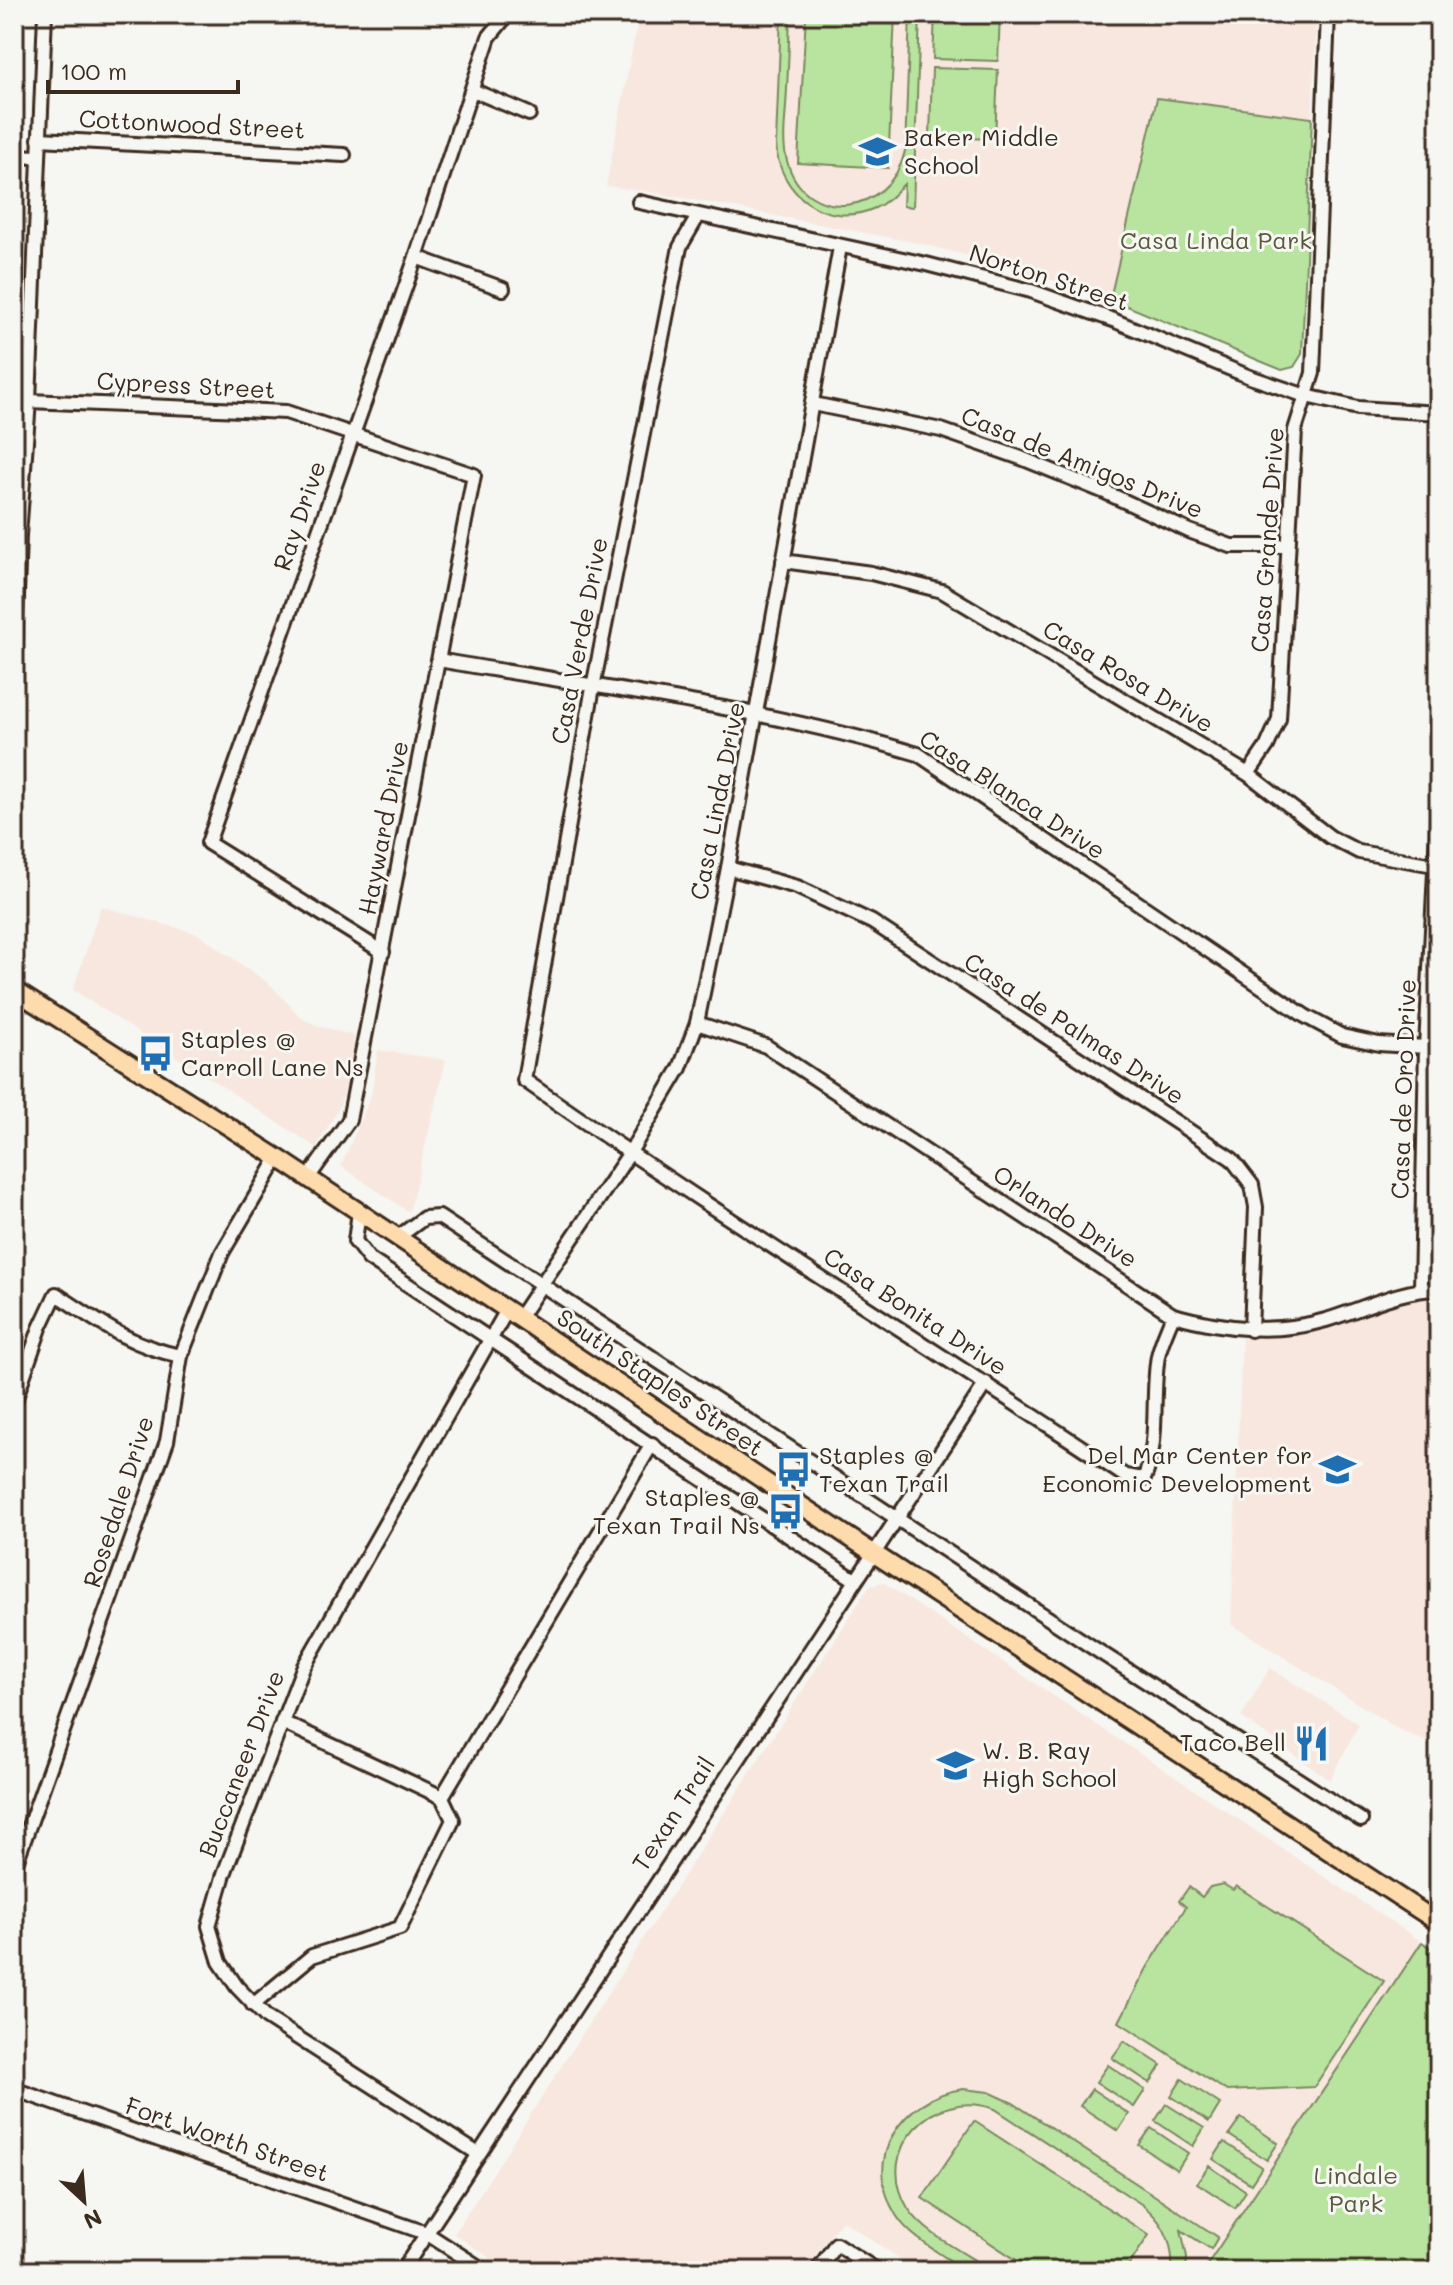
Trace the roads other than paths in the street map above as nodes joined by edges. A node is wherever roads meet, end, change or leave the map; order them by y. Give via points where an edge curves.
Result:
1 (45, 14) edge
2 (508, 14) edge
3 (1328, 14) edge
4 (472, 90) junction
5 (529, 114) dead end
6 (39, 139) junction
7 (344, 155) dead end
8 (14, 156) edge
9 (38, 157) junction
10 (639, 202) dead end
11 (698, 216) junction
12 (840, 247) junction
13 (416, 257) junction
14 (503, 289) dead end
15 (14, 347) edge
16 (30, 348) junction
17 (1306, 396) junction
18 (29, 401) junction
19 (813, 404) junction
20 (1439, 413) edge
21 (352, 435) junction
22 (474, 475) joint
23 (16, 535) edge
24 (1287, 546) junction
25 (783, 561) junction
26 (438, 660) junction
27 (14, 677) edge
28 (593, 687) junction
29 (756, 713) junction
30 (1248, 774) junction
31 (1439, 794) edge
32 (1434, 865) junction
33 (728, 868) junction
34 (383, 952) junction
35 (14, 990) edge
36 (697, 1023) junction
37 (1426, 1047) junction
38 (524, 1080) joint
39 (629, 1154) junction
40 (278, 1158) junction
41 (308, 1178) junction
42 (359, 1212) junction
43 (398, 1237) junction
44 (541, 1284) junction
45 (1421, 1289) junction
46 (1439, 1289) edge
47 (513, 1314) junction
48 (1173, 1315) junction
49 (1251, 1330) junction
50 (491, 1338) junction
51 (181, 1356) junction
52 (986, 1383) junction
53 (14, 1403) edge
54 (652, 1444) junction
55 (896, 1516) junction
56 (873, 1553) junction
57 (855, 1580) junction
58 (282, 1722) junction
59 (442, 1797) junction
60 (1361, 1820) dead end
61 (14, 1868) edge
62 (1439, 1923) edge
63 (253, 2005) junction
64 (14, 2086) edge
65 (477, 2153) junction
66 (426, 2233) junction
67 (402, 2271) edge
68 (485, 2271) edge
69 (817, 2271) edge
70 (878, 2271) edge

1 - 6 street
2 - 4 street, Ray Drive via 489,37
3 - 17 street, Casa Grande Drive via 1313,373
4 - 5 street
4 - 13 street, Ray Drive
6 - 7 street, Cottonwood Street
6 - 9 street
8 - 9 street
9 - 16 street
10 - 11 street, Norton Street
11 - 12 street, Norton Street
11 - 28 street, Casa Verde Drive via 680,247
12 - 17 street, Norton Street via 1031,291
12 - 19 street, Casa Linda Drive
13 - 14 street
13 - 21 street, Ray Drive
15 - 16 street
16 - 18 street
17 - 20 street, Norton Street via 1358,408
17 - 24 street, Casa Grande Drive via 1295,430
18 - 21 street, Cypress Street via 286,412
18 - 23 street
19 - 24 street, Casa de Amigos Drive via 941,430 1231,546
19 - 25 street, Casa Linda Drive
21 - 22 street, Cypress Street
21 - 34 street, Ray Drive via 208,843
22 - 26 street, Hayward Drive
23 - 27 street
24 - 30 street, Casa Grande Drive via 1279,719
25 - 29 street, Casa Linda Drive
25 - 30 street, Casa Rosa Drive via 871,573 942,591
26 - 28 street, Casa Blanca Drive
26 - 34 street, Hayward Drive
28 - 29 street, Casa Blanca Drive
28 - 38 street, Casa Verde Drive
29 - 33 street, Casa Linda Drive
29 - 37 street, Casa Blanca Drive via 918,754 1305,1016 1342,1036
30 - 32 street, Casa Rosa Drive via 1330,837 1359,852
31 - 32 street, Casa de Oro Drive
32 - 37 street, Casa de Oro Drive
33 - 36 street, Casa Linda Drive
33 - 49 street, Casa de Palmas Drive via 797,887 872,922 1232,1159 1252,1185 1256,1207
34 - 41 street, Hayward Drive via 349,1120
35 - 40 main road, South Staples Street
36 - 39 street, Casa Linda Drive via 680,1068
36 - 48 street, Orlando Drive via 766,1046
37 - 45 street, Casa de Oro Drive
38 - 39 street, Casa Bonita Drive
39 - 44 street, Casa Linda Drive
39 - 52 street, Casa Bonita Drive
40 - 41 main road, South Staples Street
40 - 51 street, Rosedale Drive via 222,1253
41 - 42 main road, South Staples Street
42 - 43 main road, South Staples Street
42 - 50 street via 355,1241 369,1259
43 - 44 street via 424,1218 439,1217
43 - 47 main road, South Staples Street
44 - 47 street, Casa Linda Drive
44 - 55 street
45 - 46 street, Orlando Drive
45 - 49 street, Orlando Drive via 1324,1321
47 - 50 street, Buccaneer Drive
47 - 56 main road, South Staples Street
48 - 49 street, Orlando Drive
48 - 52 street, Casa Bonita Drive via 1159,1353 1153,1458 1144,1479 1125,1476
50 - 54 street
50 - 58 street, Buccaneer Drive via 303,1668
51 - 53 street via 152,1351 56,1294
51 - 61 street, Rosedale Drive via 167,1441
52 - 55 street, Texan Trail
54 - 57 street
54 - 59 street
55 - 56 street, Texan Trail
55 - 60 street
56 - 57 street, Texan Trail
56 - 62 main road, South Staples Street
57 - 65 street, Texan Trail
58 - 59 street
58 - 63 street, Buccaneer Drive via 209,1926 220,1962
59 - 63 street via 453,1820 400,1928 312,1956
63 - 65 street, Buccaneer Drive
64 - 66 street, Fort Worth Street
65 - 66 street, Texan Trail
66 - 67 street, Texan Trail
66 - 68 street, Fort Worth Street
69 - 70 street via 836,2244

